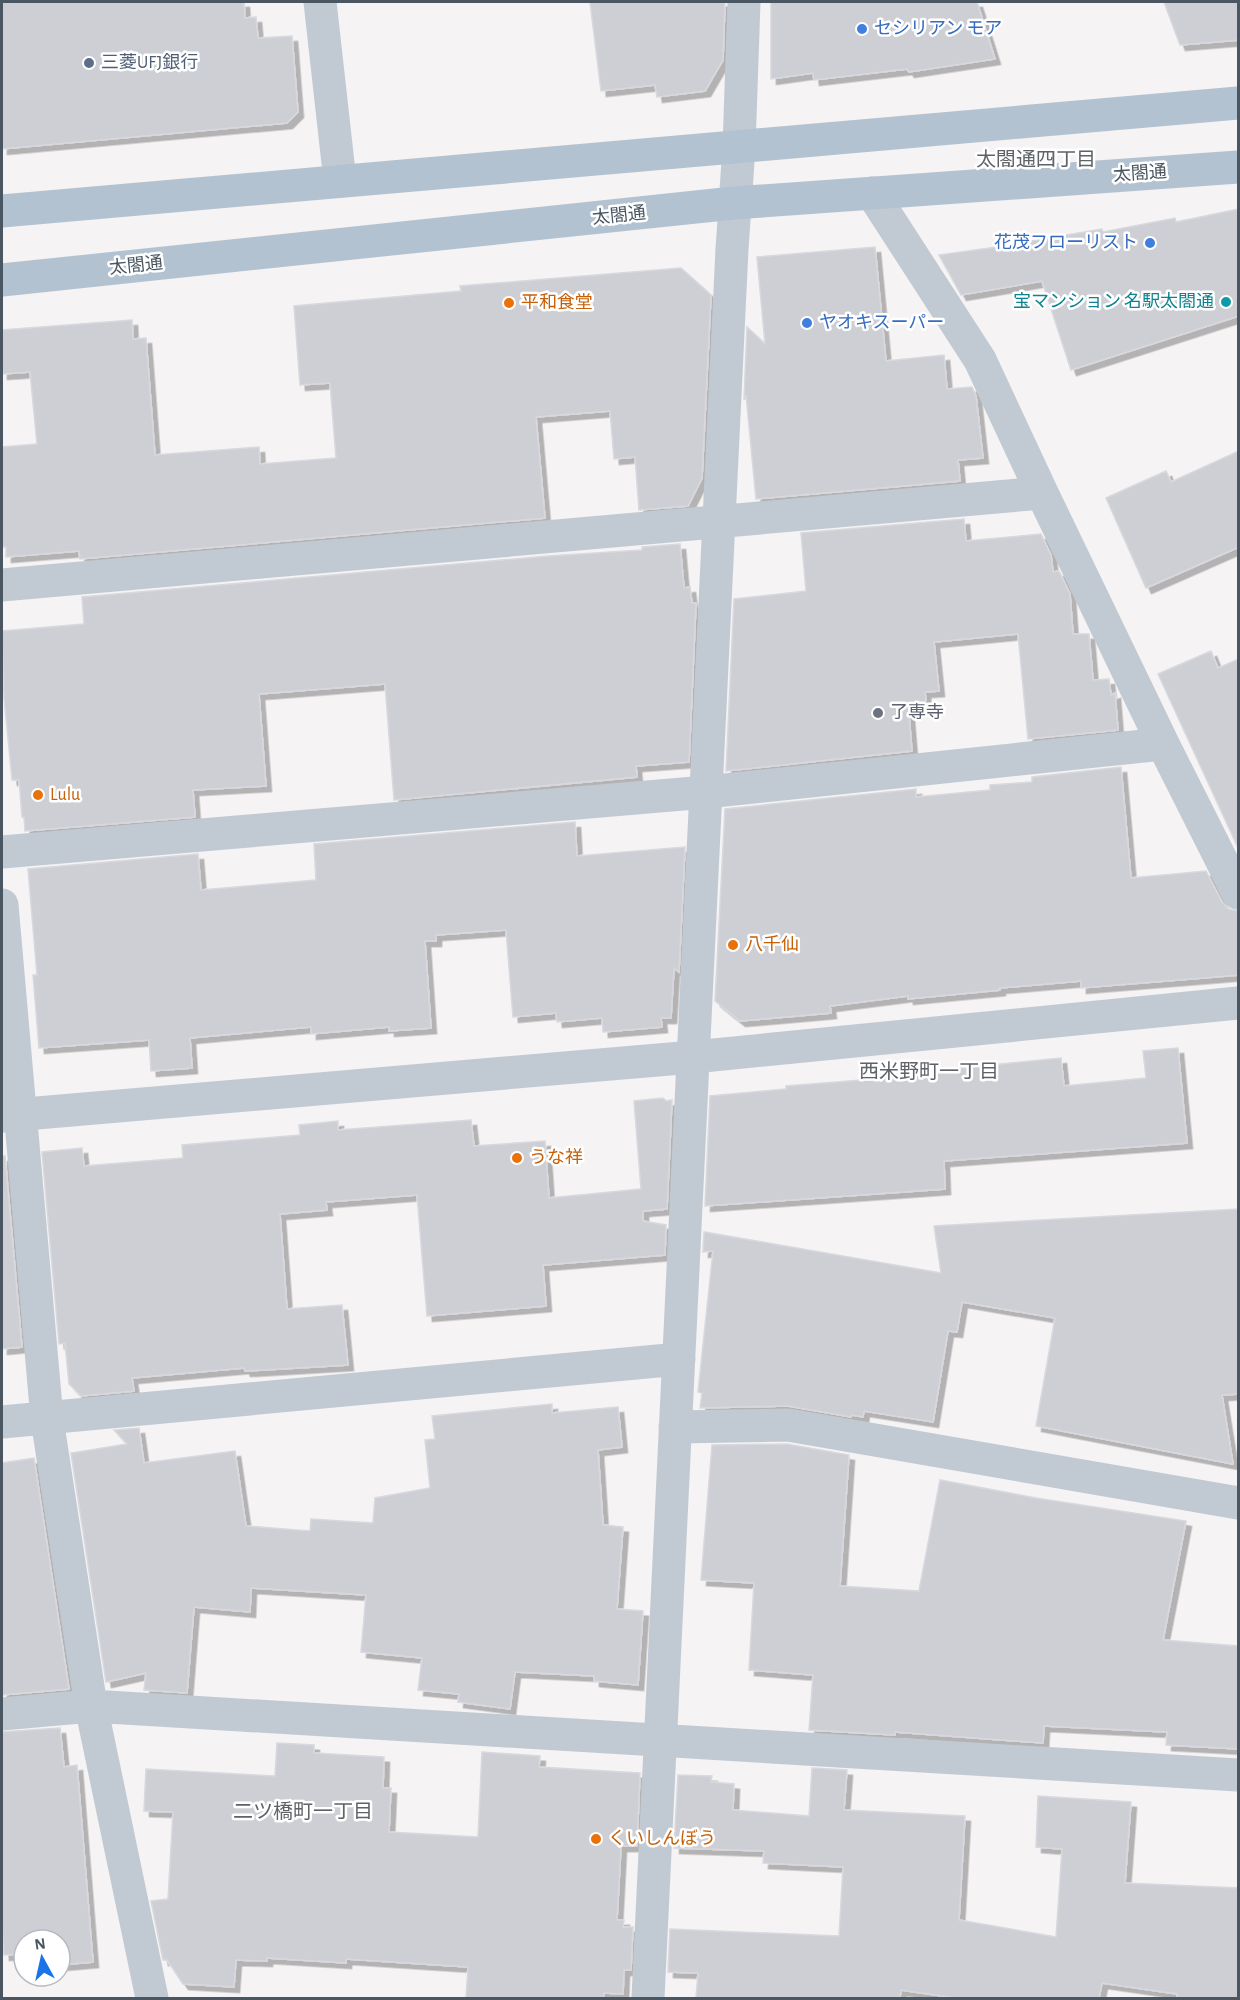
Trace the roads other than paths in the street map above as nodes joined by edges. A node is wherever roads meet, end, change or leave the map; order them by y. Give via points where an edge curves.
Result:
1 (320, 2) edge
2 (744, 2) edge
3 (1239, 103) edge
4 (739, 147) junction
5 (1239, 167) edge
6 (340, 181) junction
7 (872, 193) junction
8 (734, 203) junction
9 (2, 211) edge
10 (2, 280) edge
11 (1042, 494) junction
12 (719, 523) junction
13 (2, 585) edge
14 (1163, 744) junction
15 (706, 792) junction
16 (2, 852) edge
17 (1239, 893) edge
18 (2, 905) edge
19 (1239, 1003) edge
20 (693, 1057) junction
21 (11, 1115) edge
22 (679, 1359) junction
23 (47, 1419) junction
24 (2, 1422) edge
25 (675, 1427) junction
26 (1239, 1503) edge
27 (91, 1706) junction
28 (2, 1714) edge
29 (660, 1740) junction
30 (1239, 1775) edge
31 (152, 1998) edge
32 (648, 1998) edge

1 - 6 street
2 - 4 street
3 - 4 main road
4 - 6 main road
4 - 8 street
5 - 7 main road, 太閤通
6 - 9 main road
7 - 8 main road, 太閤通
7 - 11 street via 980,360
8 - 10 main road, 太閤通
8 - 12 street
11 - 12 street
11 - 14 street
12 - 13 street
12 - 15 street
14 - 15 street
14 - 17 street
15 - 16 street
15 - 20 street
18 - 21 street
19 - 20 street
20 - 21 street
20 - 22 street
21 - 23 street
22 - 23 street
22 - 25 street
23 - 24 street
23 - 27 street
25 - 26 street via 788,1425
25 - 29 street
27 - 28 street
27 - 29 street
27 - 31 street
29 - 30 street
29 - 32 street

